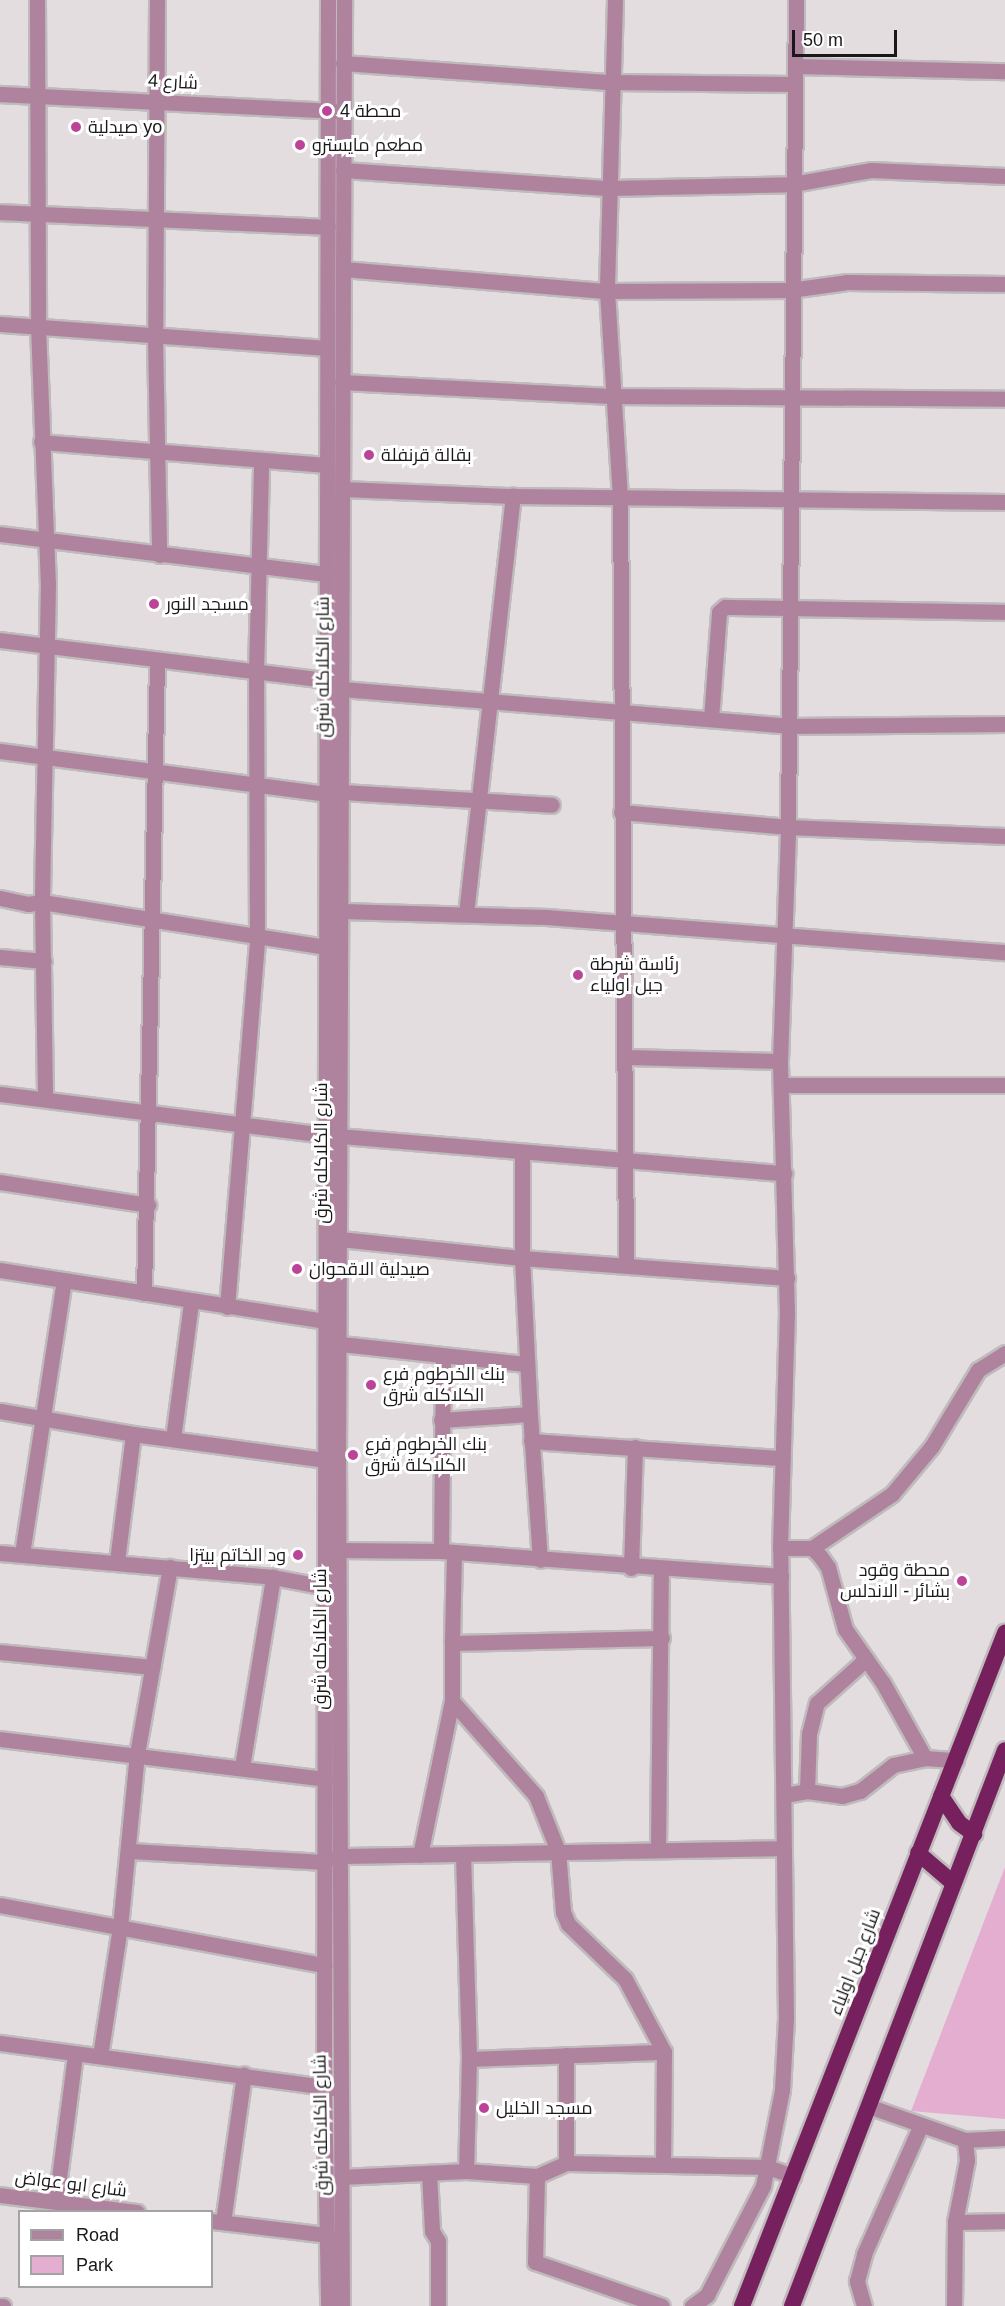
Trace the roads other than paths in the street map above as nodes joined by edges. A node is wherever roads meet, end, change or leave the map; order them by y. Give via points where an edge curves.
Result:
1 (37, 0) edge
2 (156, 0) edge
3 (328, 0) edge
4 (344, 0) edge
5 (615, 0) edge
6 (796, 0) edge
7 (343, 63) junction
8 (795, 66) junction
9 (1005, 71) edge
10 (610, 82) junction
11 (794, 84) junction
12 (0, 94) edge
13 (40, 95) junction
14 (156, 101) junction
15 (327, 111) junction
16 (344, 111) junction
17 (343, 170) junction
18 (1005, 176) edge
19 (793, 184) junction
20 (609, 188) junction
21 (0, 212) edge
22 (38, 214) junction
23 (156, 220) junction
24 (328, 227) junction
25 (343, 269) junction
26 (1005, 284) edge
27 (790, 290) junction
28 (607, 291) junction
29 (0, 324) edge
30 (38, 326) junction
31 (155, 337) junction
32 (326, 348) junction
33 (342, 382) junction
34 (791, 394) junction
35 (611, 396) junction
36 (1005, 399) edge
37 (41, 442) junction
38 (157, 450) junction
39 (261, 461) junction
40 (326, 465) junction
41 (343, 489) junction
42 (513, 496) junction
43 (620, 497) junction
44 (791, 502) junction
45 (1005, 502) edge
46 (0, 534) edge
47 (45, 540) junction
48 (159, 555) junction
49 (259, 566) junction
50 (327, 574) junction
51 (789, 609) junction
52 (1005, 612) edge
53 (0, 640) edge
54 (48, 646) junction
55 (157, 661) junction
56 (256, 673) junction
57 (326, 680) junction
58 (342, 689) junction
59 (491, 700) junction
60 (620, 711) junction
61 (711, 719) junction
62 (1005, 724) edge
63 (788, 726) junction
64 (0, 751) edge
65 (46, 757) junction
66 (156, 769) junction
67 (257, 783) junction
68 (342, 792) junction
69 (326, 794) junction
70 (478, 801) junction
71 (552, 806) dead end
72 (621, 812) junction
73 (788, 827) junction
74 (1005, 836) edge
75 (0, 898) edge
76 (42, 902) junction
77 (342, 911) junction
78 (466, 914) junction
79 (153, 922) junction
80 (623, 923) junction
81 (783, 937) junction
82 (257, 939) junction
83 (326, 947) junction
84 (1005, 952) edge
85 (0, 957) edge
86 (44, 961) junction
87 (626, 1057) junction
88 (780, 1061) junction
89 (782, 1085) junction
90 (1005, 1085) edge
91 (0, 1094) edge
92 (45, 1099) junction
93 (148, 1110) junction
94 (244, 1124) junction
95 (332, 1136) junction
96 (522, 1154) junction
97 (625, 1161) junction
98 (784, 1173) junction
99 (0, 1182) edge
100 (148, 1205) junction
101 (340, 1239) junction
102 (522, 1258) junction
103 (626, 1263) junction
104 (0, 1270) edge
105 (787, 1278) junction
106 (64, 1280) junction
107 (144, 1293) junction
108 (191, 1302) junction
109 (227, 1307) junction
110 (325, 1321) junction
111 (341, 1344) junction
112 (1005, 1353) edge
113 (442, 1358) junction
114 (525, 1364) junction
115 (0, 1411) edge
116 (530, 1414) junction
117 (45, 1419) junction
118 (441, 1420) junction
119 (133, 1434) junction
120 (172, 1439) junction
121 (531, 1441) junction
122 (635, 1447) junction
123 (782, 1458) junction
124 (326, 1460) junction
125 (780, 1548) junction
126 (812, 1548) junction
127 (339, 1550) junction
128 (448, 1552) junction
129 (0, 1553) edge
130 (22, 1554) junction
131 (540, 1560) junction
132 (117, 1561) junction
133 (170, 1567) junction
134 (631, 1568) junction
135 (661, 1569) junction
136 (781, 1576) junction
137 (273, 1577) junction
138 (326, 1587) junction
139 (1005, 1633) edge
140 (662, 1638) junction
141 (452, 1643) junction
142 (0, 1652) edge
143 (867, 1659) junction
144 (152, 1667) junction
145 (452, 1701) junction
146 (0, 1739) edge
147 (1005, 1750) edge
148 (137, 1754) junction
149 (925, 1758) junction
150 (956, 1761) junction
151 (242, 1767) junction
152 (326, 1779) junction
153 (807, 1791) junction
154 (785, 1795) junction
155 (941, 1796) junction
156 (974, 1834) junction
157 (658, 1848) junction
158 (783, 1848) junction
159 (129, 1851) junction
160 (558, 1851) junction
161 (918, 1853) junction
162 (463, 1854) junction
163 (420, 1855) junction
164 (332, 1859) junction
165 (953, 1883) junction
166 (0, 1905) edge
167 (120, 1926) junction
168 (325, 1965) junction
169 (0, 2043) edge
170 (664, 2052) junction
171 (75, 2055) junction
172 (566, 2055) junction
173 (100, 2056) junction
174 (468, 2059) junction
175 (243, 2074) junction
176 (332, 2089) junction
177 (868, 2106) junction
178 (921, 2125) junction
179 (1005, 2138) edge
180 (965, 2140) junction
181 (567, 2163) junction
182 (663, 2164) junction
183 (768, 2167) junction
184 (466, 2171) junction
185 (429, 2173) junction
186 (537, 2176) junction
187 (793, 2176) junction
188 (341, 2177) junction
189 (0, 2195) edge
190 (56, 2201) junction
191 (129, 2210) edge
192 (1005, 2221) edge
193 (218, 2222) edge
194 (955, 2222) junction
195 (327, 2235) junction
196 (328, 2306) edge
197 (342, 2306) edge
198 (438, 2306) edge
199 (663, 2306) edge
200 (692, 2306) edge
201 (742, 2306) edge
202 (792, 2306) edge
203 (864, 2306) edge
204 (954, 2306) edge

1 - 13 street
2 - 14 street
3 - 15 street, شارع الكلاكله شرق
4 - 7 street, شارع الكلاكله شرق
5 - 10 street
6 - 8 street
7 - 10 street
7 - 16 street, شارع الكلاكله شرق
8 - 9 street
8 - 11 street
10 - 11 street
10 - 20 street
11 - 19 street
12 - 13 street, شارع 4
13 - 14 street, شارع 4
13 - 22 street
14 - 15 street, شارع 4
14 - 23 street
15 - 16 street, شارع 4
15 - 24 street, شارع الكلاكله شرق
16 - 17 street, شارع الكلاكله شرق
17 - 20 street
17 - 25 street, شارع الكلاكله شرق
18 - 19 street via 871,170
19 - 20 street
19 - 27 street
20 - 28 street
21 - 22 street
22 - 23 street
22 - 30 street
23 - 24 street
23 - 31 street
24 - 32 street, شارع الكلاكله شرق
25 - 28 street
25 - 33 street, شارع الكلاكله شرق
26 - 27 street via 847,282
27 - 28 street
27 - 34 street
28 - 35 street
29 - 30 street
30 - 31 street
30 - 37 street
31 - 32 street
31 - 38 street
32 - 40 street, شارع الكلاكله شرق
33 - 35 street
33 - 41 street, شارع الكلاكله شرق
34 - 35 street
34 - 36 street
34 - 44 street
35 - 43 street
37 - 38 street
37 - 47 street
38 - 39 street
38 - 48 street
39 - 40 street
39 - 49 street
40 - 50 street, شارع الكلاكله شرق
41 - 42 street
41 - 58 street, شارع الكلاكله شرق
42 - 43 street
42 - 59 street
43 - 44 street
43 - 60 street
44 - 45 street
44 - 51 street
46 - 47 street
47 - 48 street
47 - 54 street
48 - 49 street
49 - 50 street
49 - 56 street
50 - 57 street, شارع الكلاكله شرق
51 - 52 street
51 - 61 street via 721,608
51 - 63 street
53 - 54 street
54 - 55 street
54 - 65 street
55 - 56 street
55 - 66 street
56 - 57 street
56 - 67 street
57 - 69 street, شارع الكلاكله شرق
58 - 59 street
58 - 68 street, شارع الكلاكله شرق
59 - 60 street
59 - 70 street
60 - 61 street
60 - 72 street
61 - 63 street
62 - 63 street
63 - 73 street
64 - 65 street
65 - 66 street
65 - 76 street
66 - 67 street
66 - 79 street
67 - 69 street
67 - 82 street
68 - 70 street
68 - 77 street, شارع الكلاكله شرق
69 - 83 street, شارع الكلاكله شرق
70 - 71 street
70 - 78 street
72 - 73 street
72 - 80 street
73 - 74 street
73 - 81 street
75 - 76 street via 28,904
76 - 79 street
76 - 86 street
77 - 78 street
77 - 95 street, شارع الكلاكله شرق
78 - 80 street
79 - 82 street
79 - 93 street
80 - 81 street
80 - 87 street
81 - 84 street
81 - 88 street
82 - 83 street
82 - 94 street
83 - 95 street, شارع الكلاكله شرق
85 - 86 street
86 - 92 street
87 - 88 street
87 - 97 street
88 - 89 street
89 - 90 street
89 - 98 street
91 - 92 street
92 - 93 street
93 - 94 street
93 - 100 street
94 - 95 street
94 - 109 street
95 - 96 street
95 - 101 street, شارع الكلاكله شرق
95 - 110 street, شارع الكلاكله شرق
96 - 97 street
96 - 102 street
97 - 98 street
97 - 103 street
98 - 105 street
99 - 100 street
100 - 107 street
101 - 102 street
101 - 111 street, شارع الكلاكله شرق
102 - 103 street
102 - 114 street
103 - 105 street
104 - 106 street
105 - 123 street
106 - 107 street
106 - 117 street
107 - 108 street
108 - 109 street
108 - 120 street
109 - 110 street
110 - 124 street, شارع الكلاكله شرق
111 - 113 street
111 - 127 street, شارع الكلاكله شرق
112 - 126 street via 978,1370 932,1446 892,1494
113 - 114 street
113 - 118 street
114 - 116 street
115 - 117 street
116 - 118 street
116 - 121 street
117 - 119 street
117 - 130 street
118 - 128 street
119 - 120 street
119 - 132 street
120 - 124 street
121 - 122 street
121 - 131 street
122 - 123 street
122 - 134 street
123 - 125 street
124 - 138 street, شارع الكلاكله شرق
125 - 126 street
125 - 136 street
126 - 143 street via 828,1567 845,1629
127 - 128 street
127 - 164 street, شارع الكلاكله شرق
128 - 131 street
128 - 141 street
129 - 130 street
130 - 132 street
131 - 134 street
132 - 133 street
133 - 137 street
133 - 144 street
134 - 135 street
135 - 136 street
135 - 140 street
136 - 154 street
137 - 138 street
137 - 151 street
138 - 152 street, شارع الكلاكله شرق
139 - 150 highway, شارع جبل اولياء
140 - 141 street
140 - 157 street
141 - 145 street
142 - 144 street
143 - 149 street
143 - 153 street via 817,1703 809,1734
144 - 148 street
145 - 160 street via 537,1796
145 - 163 street
146 - 148 street
147 - 156 highway
148 - 151 street
148 - 159 street
149 - 150 street
149 - 153 street via 893,1765 860,1791 842,1796
150 - 155 highway, شارع جبل اولياء
151 - 152 street
152 - 164 street, شارع الكلاكله شرق
153 - 154 street
154 - 158 street
155 - 156 highway via 959,1823
155 - 161 highway, شارع جبل اولياء
156 - 165 highway
157 - 158 street
157 - 160 street
158 - 183 street via 786,2018 782,2090
159 - 164 street
159 - 167 street
160 - 162 street
160 - 170 street via 563,1912 568,1924 625,1979
161 - 165 highway
161 - 187 highway, شارع جبل اولياء
162 - 163 street
162 - 174 street
163 - 164 street
164 - 168 street, شارع الكلاكله شرق
164 - 176 street, شارع الكلاكله شرق
165 - 177 highway
166 - 167 street
167 - 168 street
167 - 173 street
168 - 176 street, شارع الكلاكله شرق
169 - 171 street
170 - 172 street
170 - 182 street
171 - 173 street
171 - 190 street
172 - 174 street
172 - 181 street
173 - 175 street
174 - 184 street
175 - 176 street
175 - 193 street
176 - 188 street, شارع الكلاكله شرق
176 - 195 street, شارع الكلاكله شرق
177 - 178 street
177 - 202 highway
178 - 180 street
178 - 203 street via 864,2254 857,2281
179 - 180 street
180 - 194 street via 966,2160
181 - 182 street
181 - 186 street
182 - 183 street
183 - 187 street
183 - 200 street via 756,2202 737,2230 707,2295
184 - 185 street
184 - 186 street
185 - 188 street
185 - 198 street via 432,2231 438,2241
186 - 199 street via 535,2262
187 - 201 highway, شارع جبل اولياء
188 - 197 street, شارع الكلاكله شرق
189 - 190 street, شارع ابو عواض
190 - 191 street, شارع ابو عواض
192 - 194 street
193 - 195 street
194 - 204 street
195 - 196 street, شارع الكلاكله شرق

